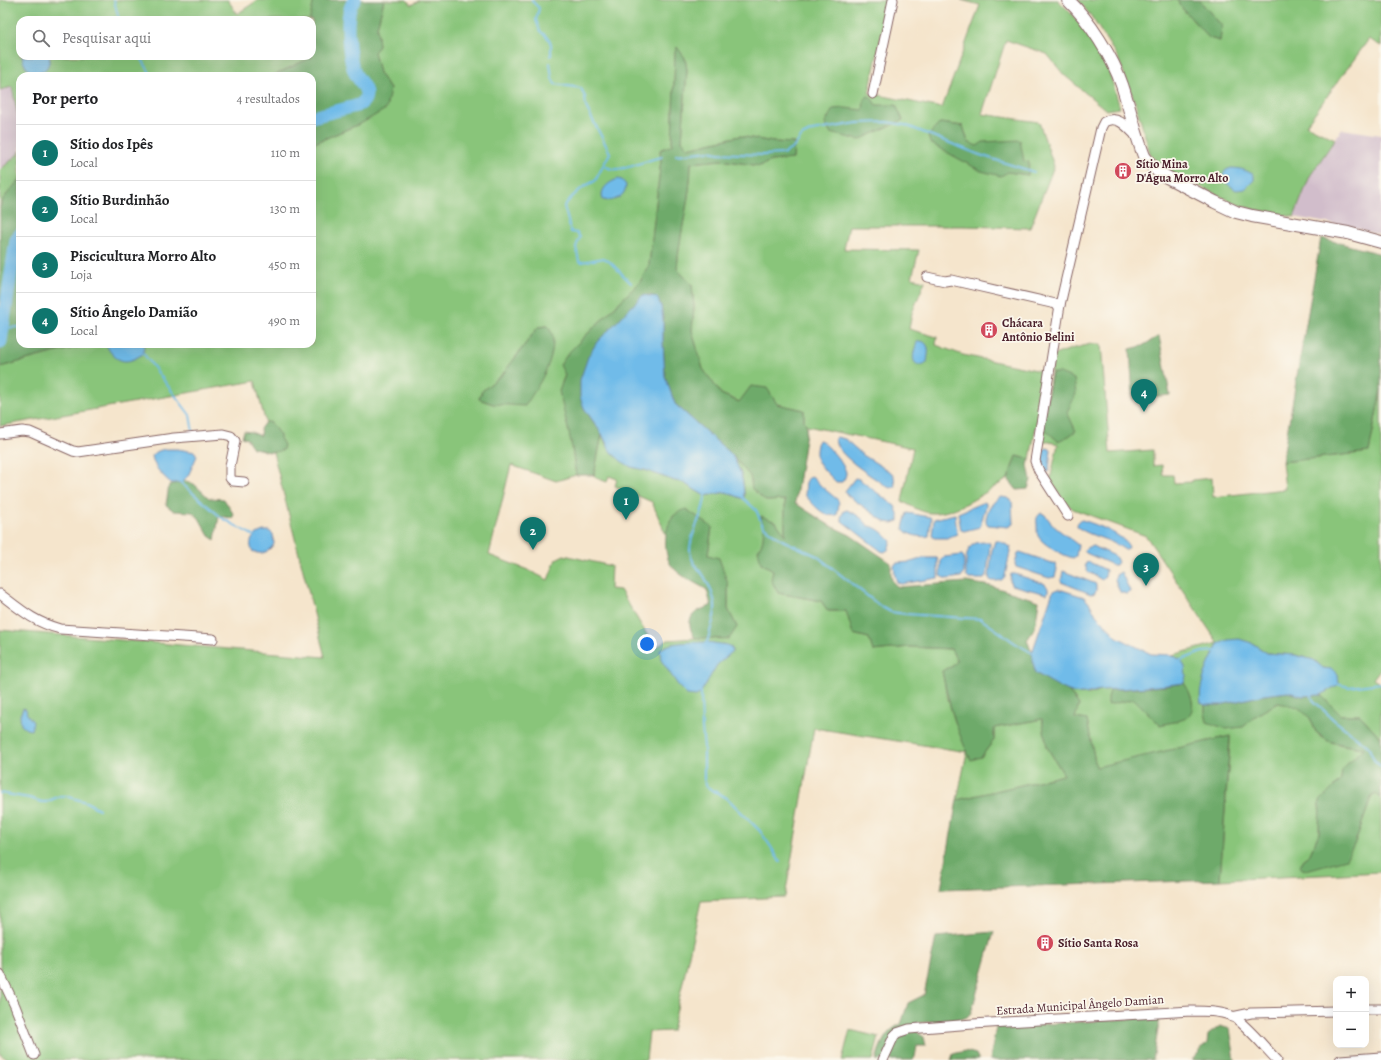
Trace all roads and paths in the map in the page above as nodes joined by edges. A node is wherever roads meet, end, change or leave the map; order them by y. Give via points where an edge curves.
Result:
1 (893, 0) edge
2 (1068, 0) edge
3 (872, 94) dead end
4 (1138, 138) junction
5 (1381, 242) edge
6 (927, 277) dead end
7 (1060, 305) junction
8 (0, 434) edge
9 (244, 482) dead end
10 (1068, 516) dead end
11 (0, 594) edge
12 (213, 639) dead end
13 (0, 974) edge
14 (1381, 1009) edge
15 (1333, 1010) edge
16 (1369, 1010) edge
17 (1232, 1017) junction
18 (34, 1055) dead end
19 (1381, 1057) edge
20 (883, 1060) edge
21 (1277, 1060) edge
22 (1340, 1060) edge

1 - 3 street
2 - 4 main road via 1086,20 1112,62
4 - 5 main road via 1144,156 1156,170 1236,212 1348,233
4 - 7 street via 1115,119 1104,122 1101,128
6 - 7 street via 951,280
7 - 10 street via 1035,460 1039,471
8 - 9 street via 30,432 82,452 174,438 223,434 231,436 235,441 230,478
11 - 12 street via 32,618 60,629
13 - 18 street
14 - 16 street
15 - 17 street via 1251,1013
17 - 20 street, Estrada Municipal Ângelo Damian via 1204,1011 1160,1012 909,1029 894,1036
17 - 21 street, Estrada Municipal Ângelo Damian
19 - 22 street

